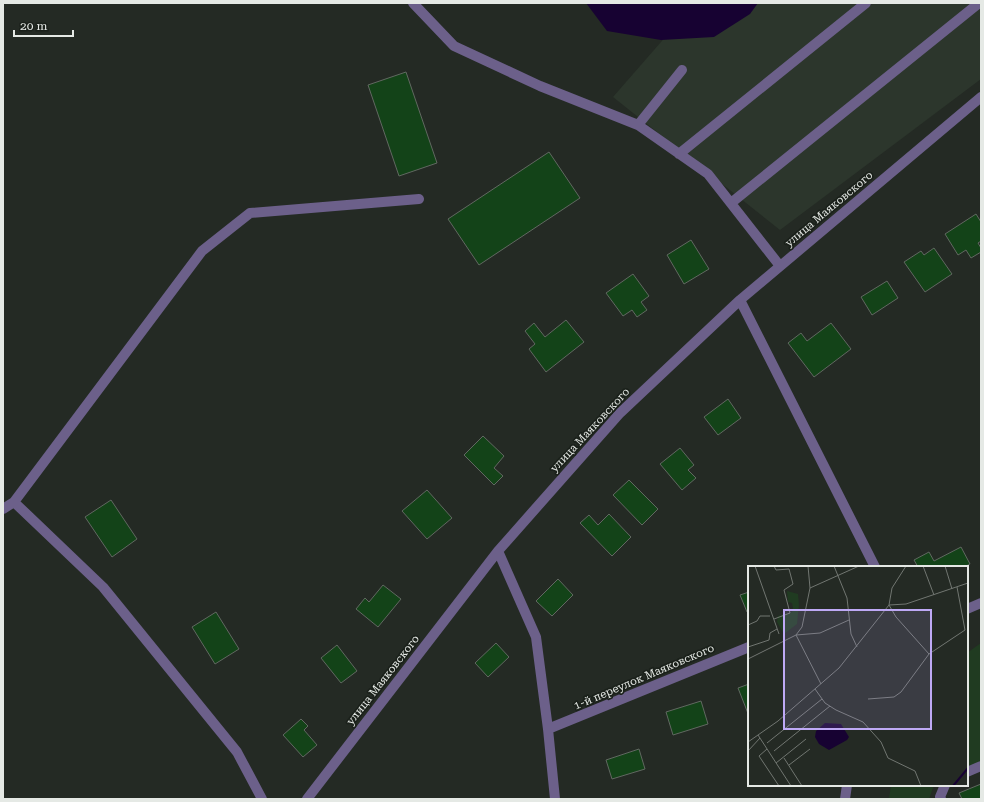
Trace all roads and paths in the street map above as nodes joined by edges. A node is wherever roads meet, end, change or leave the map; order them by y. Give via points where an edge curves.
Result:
1 (413, 3) edge
2 (866, 3) edge
3 (979, 3) edge
4 (682, 70) dead end
5 (981, 97) edge
6 (638, 124) junction
7 (679, 154) junction
8 (419, 199) dead end
9 (731, 203) junction
10 (780, 266) junction
11 (740, 300) junction
12 (14, 502) junction
13 (3, 509) edge
14 (498, 551) junction
15 (874, 566) edge
16 (981, 603) edge
17 (968, 609) edge
18 (748, 647) edge
19 (548, 729) junction
20 (981, 766) edge
21 (968, 772) edge
22 (848, 786) edge
23 (944, 786) edge
24 (262, 799) edge
25 (307, 799) edge
26 (555, 799) edge
27 (845, 799) edge
28 (941, 799) edge

1 - 6 street via 454,46 540,86
2 - 7 street
3 - 9 street
4 - 6 street
5 - 10 street, улица Маяковского
6 - 7 street
7 - 9 street via 708,174
8 - 12 street via 250,213 202,251
9 - 10 street
10 - 11 street, улица Маяковского
11 - 14 street, улица Маяковского via 620,413
11 - 15 street
12 - 13 street
12 - 24 street via 102,588 237,752
14 - 19 street via 536,637
14 - 25 street, улица Маяковского
16 - 17 street
18 - 19 street, 1-й переулок Маяковского
19 - 26 street
20 - 21 street
22 - 27 street
23 - 28 street

